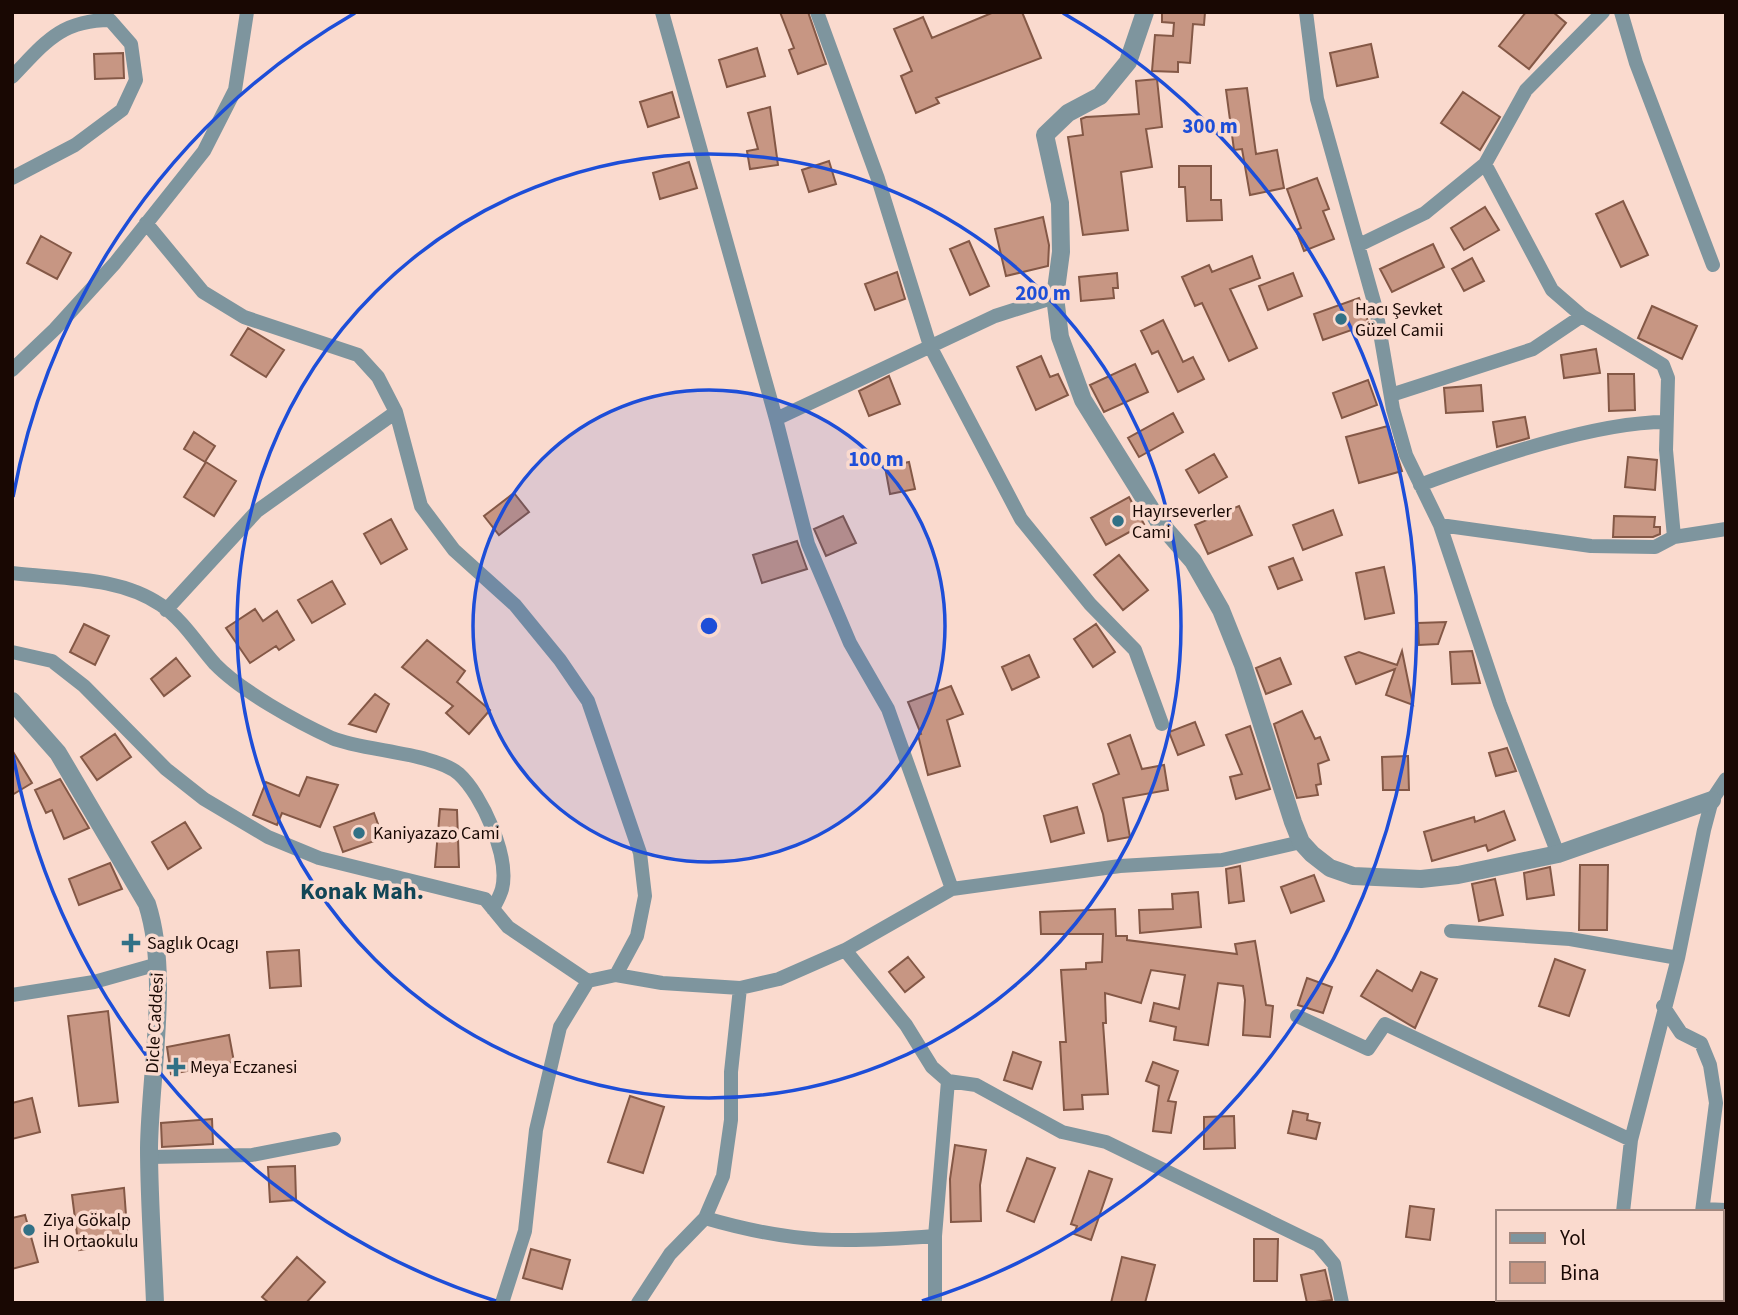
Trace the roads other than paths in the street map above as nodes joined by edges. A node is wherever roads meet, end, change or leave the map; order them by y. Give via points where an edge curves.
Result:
1 (247, 12) edge
2 (662, 12) edge
3 (817, 12) edge
4 (1144, 12) edge
5 (1306, 12) edge
6 (1603, 12) edge
7 (1620, 12) edge
8 (12, 77) edge
9 (1485, 164) junction
10 (12, 178) edge
11 (146, 223) junction
12 (1359, 245) junction
13 (1713, 265) dead end
14 (1055, 297) junction
15 (1582, 316) junction
16 (930, 346) junction
17 (12, 370) edge
18 (1391, 395) junction
19 (396, 412) junction
20 (776, 419) junction
21 (1666, 422) junction
22 (1420, 485) junction
23 (1440, 525) junction
24 (1726, 529) edge
25 (1674, 537) junction
26 (12, 573) edge
27 (166, 610) junction
28 (12, 652) edge
29 (12, 701) edge
30 (1162, 724) dead end
31 (1726, 779) edge
32 (1712, 800) junction
33 (1301, 842) junction
34 (1558, 854) junction
35 (952, 889) junction
36 (493, 909) junction
37 (1451, 931) dead end
38 (845, 950) junction
39 (1678, 958) junction
40 (158, 964) junction
41 (616, 975) junction
42 (588, 981) junction
43 (740, 988) junction
44 (12, 995) edge
45 (1664, 1006) junction
46 (1297, 1016) dead end
47 (948, 1081) junction
48 (334, 1139) dead end
49 (1631, 1140) junction
50 (150, 1157) junction
51 (1623, 1210) edge
52 (1702, 1210) edge
53 (705, 1218) junction
54 (935, 1236) junction
55 (155, 1303) edge
56 (502, 1303) edge
57 (638, 1303) edge
58 (935, 1303) edge
59 (1342, 1303) edge

1 - 11 street via 235,90 204,151
2 - 20 street
3 - 16 street via 878,179
4 - 14 street via 1128,62 1100,96 1068,113 1045,135 1060,203 1061,252
5 - 12 street via 1317,99
6 - 9 street via 1526,90
7 - 13 street
8 - 10 street via 51,37 83,20 110,20 131,44 136,80 121,110 75,145
9 - 12 street via 1425,213
9 - 15 street via 1552,290
11 - 17 street via 55,329
11 - 19 street via 203,292 244,317 358,355 378,377
12 - 18 street
14 - 16 street via 995,316
14 - 33 street via 1060,337 1083,400 1159,522 1193,561 1221,610
15 - 18 street via 1533,349
15 - 21 street via 1663,365 1668,378
16 - 20 street
16 - 30 street via 1021,519 1090,604 1135,650
18 - 22 street via 1406,455
19 - 27 street via 257,511
19 - 41 street via 421,506 454,550 515,606 588,701 640,853 645,896 637,936
20 - 35 street via 808,544 850,643 888,709
21 - 22 street via 1631,422 1464,468
21 - 25 street
22 - 23 street
23 - 25 street via 1591,545 1655,547
23 - 34 street via 1500,705
24 - 25 street
26 - 27 street via 115,584
27 - 36 street via 218,666 332,738 456,771 476,791 502,863 502,888
28 - 36 street via 52,661 84,686 166,769 204,799 268,837 319,858 485,899
29 - 40 street, Dicle Caddesi via 58,753 146,904
31 - 32 street
32 - 34 street
32 - 39 street
33 - 34 street via 1330,868 1382,879 1458,875
33 - 35 street via 1222,860 1120,866
35 - 38 street
36 - 42 street via 508,927
37 - 39 street via 1570,939
38 - 43 street via 779,979
38 - 47 street via 906,1025 932,1067
39 - 45 street
40 - 44 street via 94,982
40 - 50 street, Dicle Caddesi
41 - 42 street
41 - 43 street
42 - 56 street via 560,1027 536,1130 525,1231
43 - 53 street via 731,1072 732,1121 723,1175
45 - 49 street
45 - 52 street via 1681,1033 1701,1044 1710,1065 1716,1102
46 - 49 street via 1368,1049 1385,1024
47 - 54 street
47 - 59 street via 976,1085 1062,1132 1106,1142 1318,1245 1334,1264
48 - 50 street via 252,1155
49 - 51 street
50 - 55 street, Dicle Caddesi
53 - 54 street via 756,1233 808,1241
53 - 57 street via 670,1254
54 - 58 street

